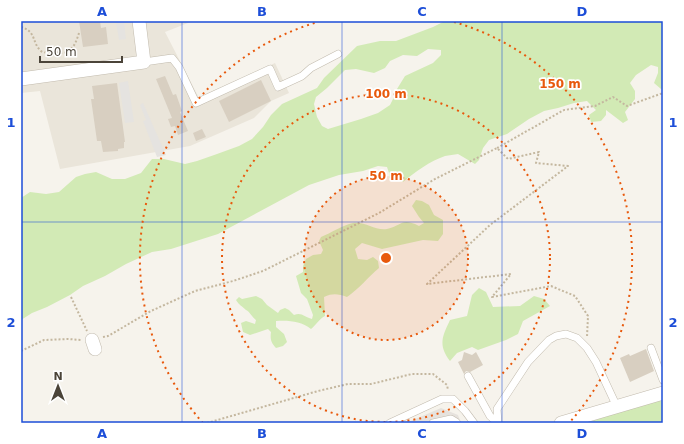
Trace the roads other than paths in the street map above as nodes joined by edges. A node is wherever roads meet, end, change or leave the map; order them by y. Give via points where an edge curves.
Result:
1 (139, 21) edge
2 (338, 54) dead end
3 (144, 62) junction
4 (21, 79) edge
5 (651, 348) dead end
6 (468, 376) dead end
7 (663, 380) edge
8 (663, 393) edge
9 (617, 407) junction
10 (390, 423) edge
11 (433, 423) edge
12 (457, 423) edge
13 (474, 423) edge
14 (561, 423) edge

1 - 3 street
2 - 3 lane via 278,87 270,69 196,103 172,58
3 - 4 street
5 - 7 lane
6 - 9 lane via 490,416 498,423 498,409 528,362 549,340 566,334 577,338 587,348
8 - 9 street
9 - 14 street
10 - 13 lane via 442,399 453,399
11 - 12 lane via 451,419

